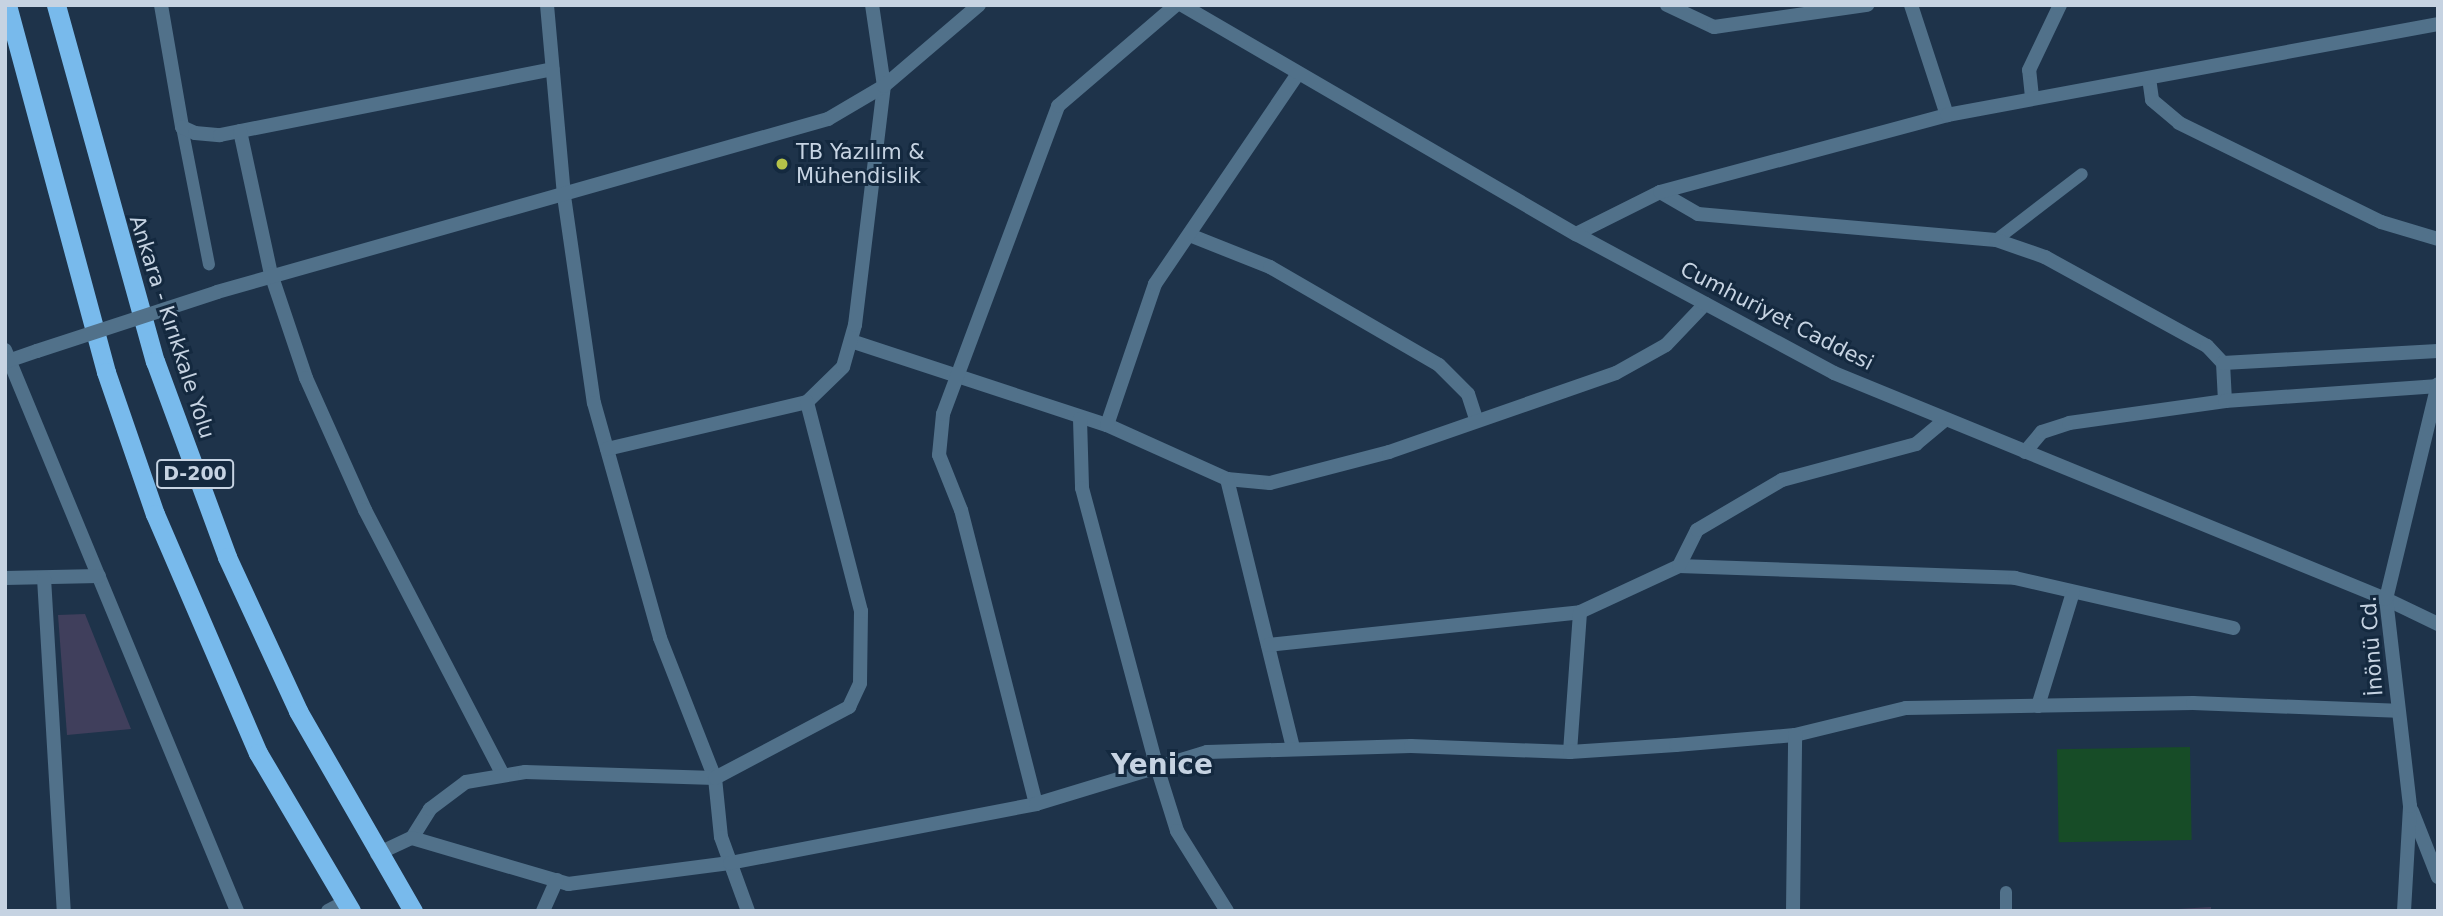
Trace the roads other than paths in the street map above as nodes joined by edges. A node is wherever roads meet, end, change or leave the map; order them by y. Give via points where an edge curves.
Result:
1 (7, 5) edge
2 (56, 5) edge
3 (161, 5) edge
4 (547, 5) edge
5 (872, 5) edge
6 (979, 5) edge
7 (1177, 5) edge
8 (1182, 5) edge
9 (1667, 5) edge
10 (1867, 5) edge
11 (1911, 5) edge
12 (2060, 5) edge
13 (2438, 24) edge
14 (553, 69) junction
15 (1297, 75) junction
16 (2148, 78) junction
17 (884, 86) junction
18 (2032, 97) junction
19 (1947, 115) junction
20 (182, 127) junction
21 (240, 131) junction
22 (2082, 174) dead end
23 (1660, 192) junction
24 (564, 196) junction
25 (1576, 234) junction
26 (1192, 236) junction
27 (2438, 239) edge
28 (1996, 240) junction
29 (209, 264) dead end
30 (271, 274) junction
31 (1705, 304) junction
32 (850, 341) junction
33 (2438, 351) edge
34 (7, 358) edge
35 (2222, 363) junction
36 (958, 378) junction
37 (2437, 385) edge
38 (2225, 401) junction
39 (807, 402) junction
40 (1080, 419) junction
41 (1476, 419) junction
42 (1945, 420) junction
43 (1107, 425) junction
44 (607, 449) junction
45 (2025, 452) junction
46 (1227, 480) junction
47 (1679, 566) junction
48 (99, 576) junction
49 (5, 578) edge
50 (44, 578) junction
51 (2073, 592) junction
52 (2386, 599) junction
53 (1580, 612) junction
54 (2438, 624) edge
55 (2233, 628) dead end
56 (1268, 645) junction
57 (2038, 706) junction
58 (2397, 711) junction
59 (1796, 735) junction
60 (1293, 747) junction
61 (1570, 752) junction
62 (1157, 767) junction
63 (502, 773) junction
64 (715, 778) junction
65 (1036, 804) junction
66 (2410, 806) junction
67 (412, 838) junction
68 (377, 854) junction
69 (730, 863) junction
70 (2438, 877) edge
71 (557, 880) junction
72 (2006, 892) dead end
73 (341, 908) edge
74 (64, 911) edge
75 (236, 911) edge
76 (413, 911) edge
77 (543, 911) edge
78 (748, 911) edge
79 (1227, 911) edge
80 (1793, 911) edge
81 (2006, 911) edge
82 (2404, 911) edge

1 - 73 highway, D-200 via 106,372 155,514 216,666
2 - 68 highway, Ankara - Kırıkkale Yolu / D-200 via 155,361 202,495 273,660
3 - 20 street
4 - 14 street
5 - 17 street
6 - 17 street
7 - 36 street via 1058,106
8 - 15 street, Cumhuriyet Caddesi
9 - 10 street via 1714,27
11 - 19 street
12 - 18 street via 2029,70
13 - 16 street
14 - 21 street
14 - 24 street
15 - 25 street, Cumhuriyet Caddesi
15 - 26 street
16 - 18 street
16 - 27 street via 2152,100 2179,123 2381,222
17 - 24 street via 828,118
17 - 32 street
18 - 19 street
19 - 23 street
20 - 21 street via 220,135
20 - 29 lane
21 - 30 street
22 - 28 lane
23 - 25 street
23 - 28 street via 1698,214
24 - 30 street
24 - 44 street via 594,403
25 - 31 street, Cumhuriyet Caddesi
26 - 41 street via 1270,267 1439,365 1468,394
26 - 43 street via 1155,284
28 - 35 street via 2112,289 2207,346
30 - 34 street, bridge
30 - 63 street via 306,378 365,510
31 - 41 street via 1665,345 1616,373
31 - 42 street, Cumhuriyet Caddesi via 1833,373
32 - 36 street
32 - 39 street via 843,367
33 - 35 street
34 - 48 street
35 - 38 street
36 - 40 street
36 - 65 street via 943,414 939,455 961,510
37 - 38 street
37 - 52 street, İnönü Cd.
38 - 45 street via 2068,422 2042,432
39 - 44 street
39 - 64 street via 861,611 860,683 849,707
40 - 43 street
40 - 62 street via 1082,488
41 - 46 street via 1389,452 1270,483
42 - 45 street, Cumhuriyet Caddesi
42 - 47 street via 1916,444 1782,480 1697,530
43 - 46 street
44 - 64 street via 660,638
45 - 52 street, Cumhuriyet Caddesi
46 - 56 street
47 - 51 street via 2015,578
47 - 53 street
48 - 50 street
48 - 75 street
49 - 50 street
50 - 74 street
51 - 55 street
51 - 57 street
52 - 54 street, Cumhuriyet Caddesi
52 - 58 street, İnönü Cd.
53 - 56 street
53 - 61 street
56 - 60 street
57 - 58 street
57 - 59 street via 1906,708
58 - 66 street, İnönü Cd.
59 - 61 street
59 - 80 street
60 - 61 street
60 - 62 street via 1207,752
62 - 65 street
62 - 79 street via 1177,831
63 - 64 street
63 - 67 street via 445,796
64 - 69 street
65 - 69 street
66 - 70 street
66 - 82 street, İnönü Cd.
67 - 68 street
67 - 71 street
68 - 76 highway, Ankara - Kırıkkale Yolu / D-200
69 - 71 street via 568,884
69 - 78 street
71 - 77 street
72 - 81 lane

